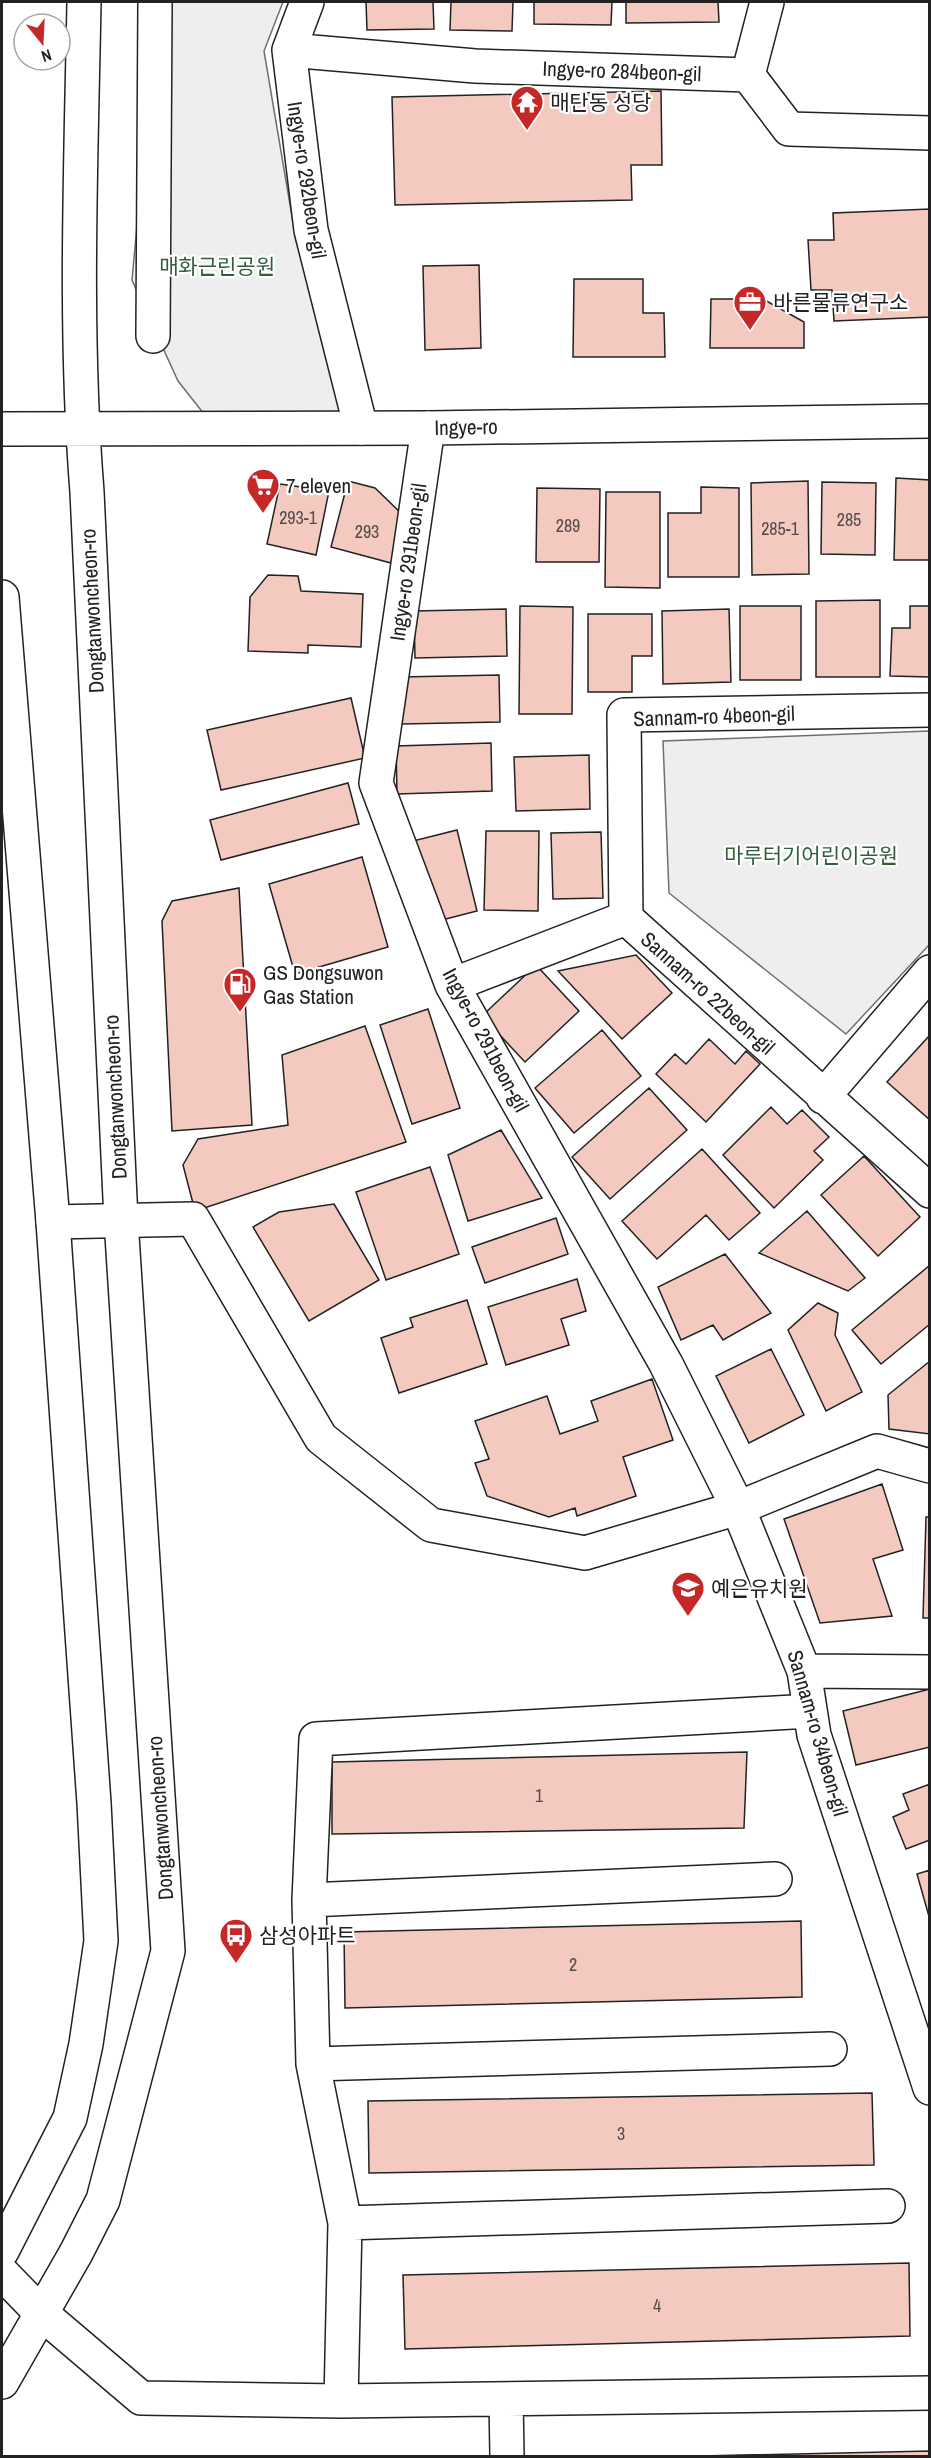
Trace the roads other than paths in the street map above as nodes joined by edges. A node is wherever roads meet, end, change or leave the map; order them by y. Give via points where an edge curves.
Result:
1 (84, 2) edge
2 (155, 2) edge
3 (307, 2) edge
4 (767, 2) edge
5 (289, 50) junction
6 (748, 75) junction
7 (930, 133) edge
8 (153, 336) dead end
9 (930, 421) edge
10 (361, 428) junction
11 (428, 428) junction
12 (2, 429) edge
13 (82, 430) junction
14 (2, 597) edge
15 (930, 710) edge
16 (626, 918) junction
17 (930, 972) edge
18 (452, 985) junction
19 (823, 1097) junction
20 (930, 1191) edge
21 (121, 1220) junction
22 (53, 1222) junction
23 (930, 1466) edge
24 (738, 1508) junction
25 (804, 1671) junction
26 (930, 1672) edge
27 (810, 1711) junction
28 (775, 1879) dead end
29 (309, 1900) junction
30 (830, 2049) dead end
31 (313, 2064) junction
32 (930, 2088) edge
33 (888, 2205) dead end
34 (345, 2223) junction
35 (2, 2251) edge
36 (2, 2273) edge
37 (41, 2313) junction
38 (2, 2382) edge
39 (930, 2393) edge
40 (506, 2399) junction
41 (341, 2401) junction
42 (507, 2457) edge

1 - 13 street, Dongtanwoncheon-ro via 79,337
2 - 8 street
3 - 5 street, Ingye-ro 292beon-gil
4 - 6 street
5 - 6 street, Ingye-ro 284beon-gil via 475,66
5 - 10 street, Ingye-ro 292beon-gil via 311,230
6 - 7 street via 789,129
9 - 11 street, Ingye-ro
10 - 11 street, Ingye-ro
10 - 13 street, Ingye-ro
11 - 18 street, Ingye-ro 291beon-gil via 376,783
12 - 13 street, Ingye-ro
13 - 21 street, Dongtanwoncheon-ro
14 - 22 street
15 - 16 street, Sannam-ro 4beon-gil via 624,716
16 - 18 street, Sannam-ro 22beon-gil
16 - 19 street, Sannam-ro 22beon-gil
17 - 19 street
18 - 24 street, Ingye-ro 291beon-gil via 666,1364
19 - 20 street, Sannam-ro 22beon-gil
21 - 22 street
21 - 24 street via 193,1219 321,1438 431,1525 585,1553
21 - 37 street, Dongtanwoncheon-ro via 168,1951 102,2200
22 - 35 street via 101,1941 70,2118
23 - 24 street via 877,1451
24 - 25 street, Sannam-ro 34beon-gil
25 - 26 street
25 - 27 street, Sannam-ro 34beon-gil
27 - 29 street via 316,1739
27 - 32 street, Sannam-ro 34beon-gil via 814,1735
28 - 29 street
29 - 31 street
30 - 31 street
31 - 34 street
33 - 34 street
34 - 41 street
36 - 37 street
37 - 38 street, Dongtanwoncheon-ro
37 - 41 street via 141,2398
39 - 40 street
40 - 41 street
40 - 42 street

